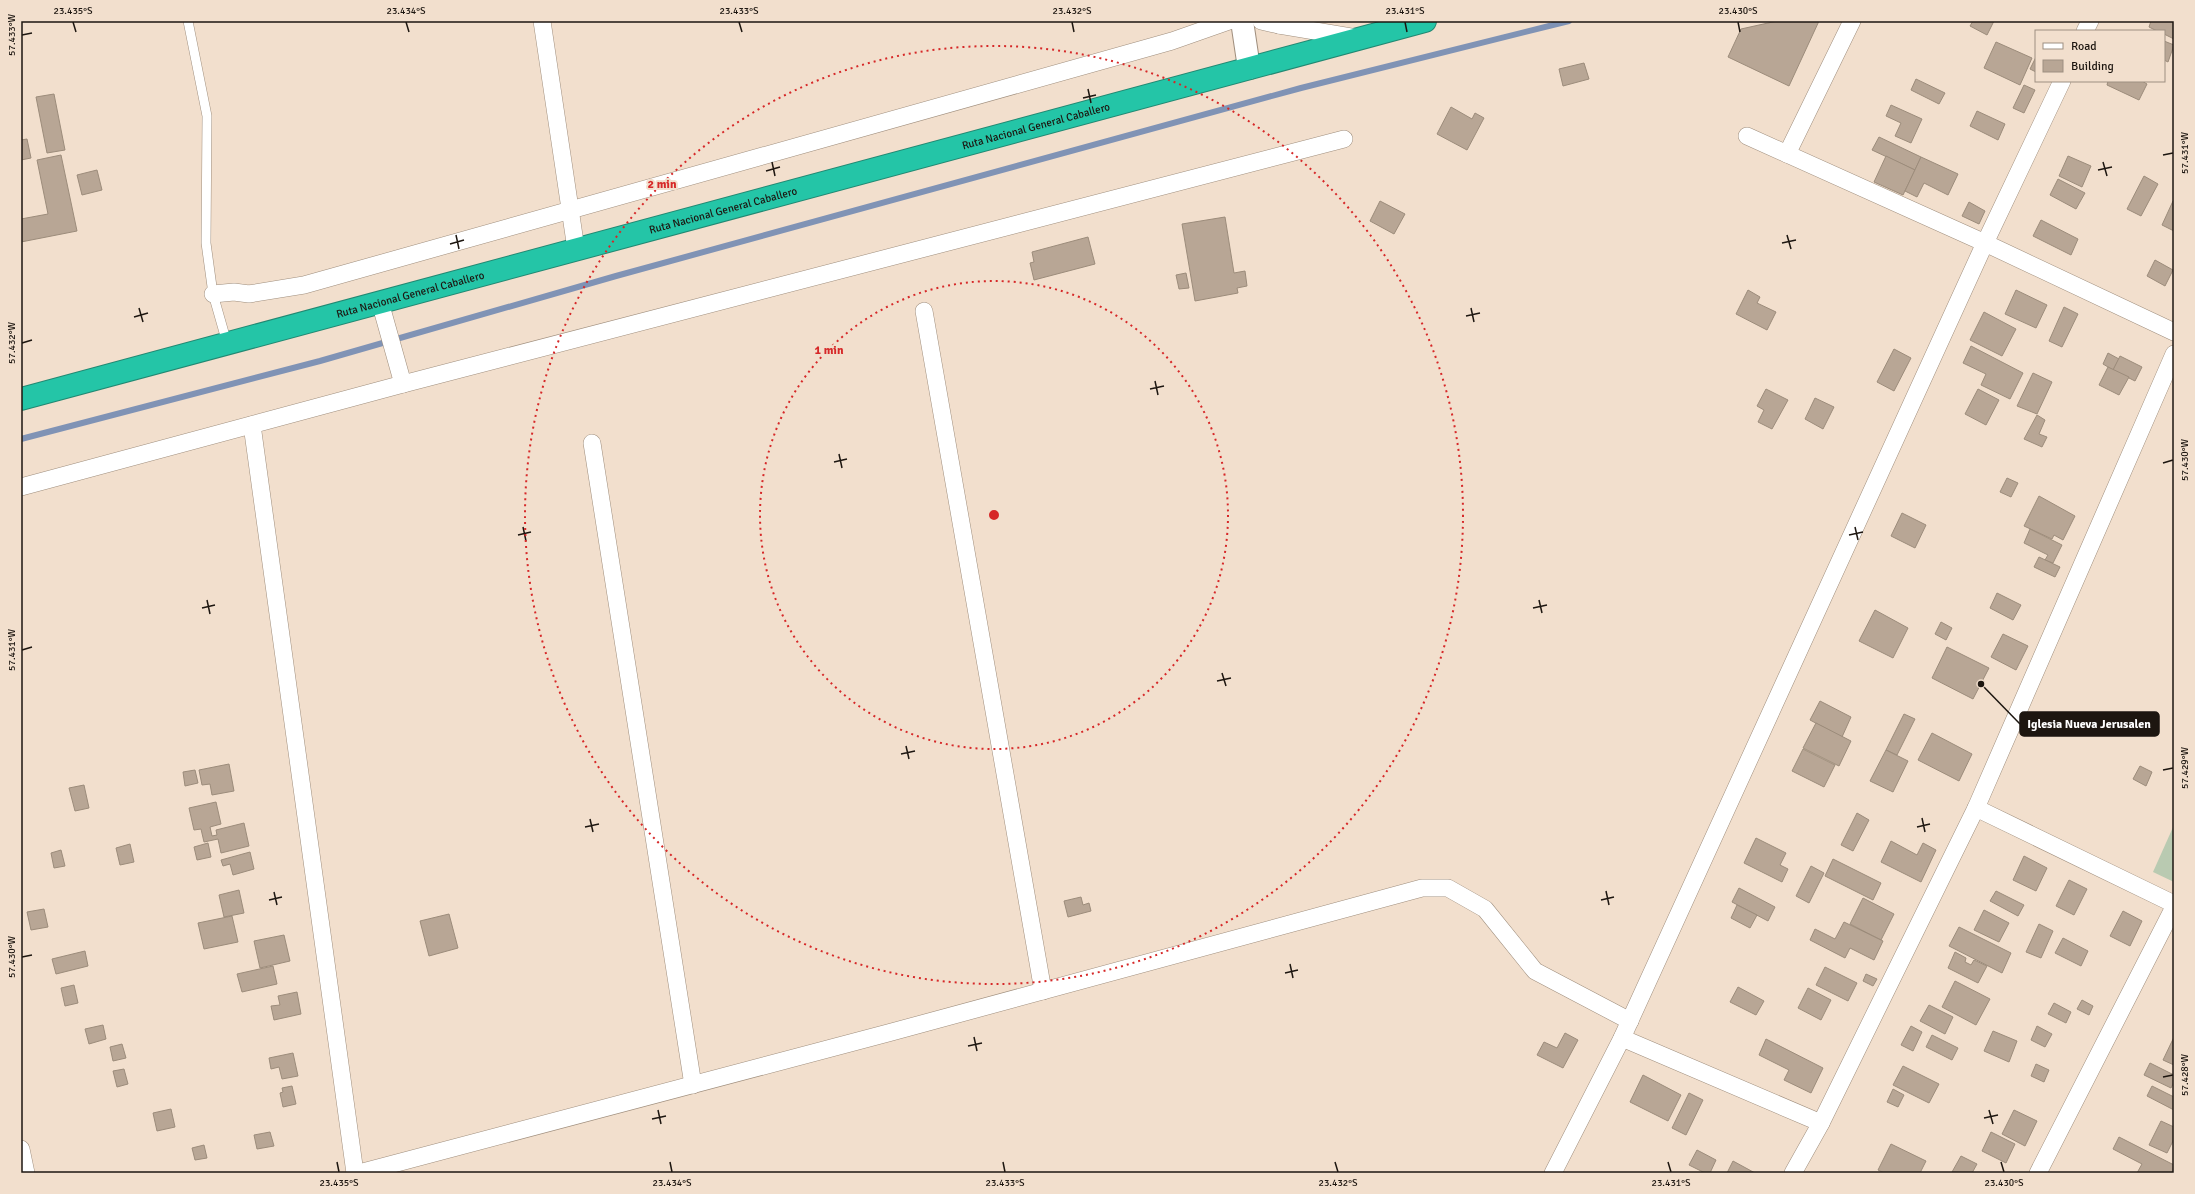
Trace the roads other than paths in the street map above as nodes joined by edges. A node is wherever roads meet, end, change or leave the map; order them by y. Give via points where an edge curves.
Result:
1 (188, 21) edge
2 (542, 21) edge
3 (1229, 21) edge
4 (1242, 21) edge
5 (1261, 21) edge
6 (1425, 21) edge
7 (1852, 21) edge
8 (2090, 21) edge
9 (1285, 22) edge
10 (2086, 30) edge
11 (1361, 38) junction
12 (1249, 68) junction
13 (2062, 82) edge
14 (1747, 136) dead end
15 (1344, 139) dead end
16 (1787, 154) junction
17 (570, 210) junction
18 (1985, 244) junction
19 (576, 249) junction
20 (213, 294) junction
21 (380, 302) junction
22 (924, 311) dead end
23 (2174, 332) edge
24 (228, 344) junction
25 (2174, 354) edge
26 (403, 384) junction
27 (21, 399) edge
28 (252, 425) junction
29 (592, 443) dead end
30 (21, 487) edge
31 (1976, 808) junction
32 (2174, 904) edge
33 (2174, 907) edge
34 (1043, 991) junction
35 (1630, 1021) junction
36 (1622, 1038) junction
37 (693, 1085) junction
38 (1821, 1124) junction
39 (21, 1150) edge
40 (26, 1173) edge
41 (355, 1173) edge
42 (359, 1173) edge
43 (1553, 1173) edge
44 (1793, 1173) edge
45 (2038, 1173) edge

1 - 20 lane via 207,116 206,243
2 - 17 street
3 - 17 street via 1172,40
4 - 12 street
5 - 9 street
6 - 11 highway, Ruta Nacional General Caballero
7 - 16 street
8 - 10 street
9 - 11 street
11 - 12 highway, Ruta Nacional General Caballero
12 - 19 highway, Ruta Nacional General Caballero
13 - 18 street
14 - 16 street
15 - 26 street
16 - 18 street
17 - 19 street
17 - 20 street via 304,285 249,294
18 - 23 street
18 - 35 street
19 - 21 highway, Ruta Nacional General Caballero
20 - 24 lane
21 - 24 highway, Ruta Nacional General Caballero
21 - 26 street
22 - 34 street
24 - 27 highway, Ruta Nacional General Caballero
25 - 31 street
26 - 28 street
28 - 30 street
28 - 41 street
29 - 37 street
31 - 32 street
31 - 38 street
33 - 45 street
34 - 35 street via 1422,888 1448,888 1485,909 1535,971
34 - 37 street
35 - 36 street
36 - 38 street
36 - 43 street
37 - 42 street
38 - 44 street
39 - 40 street

